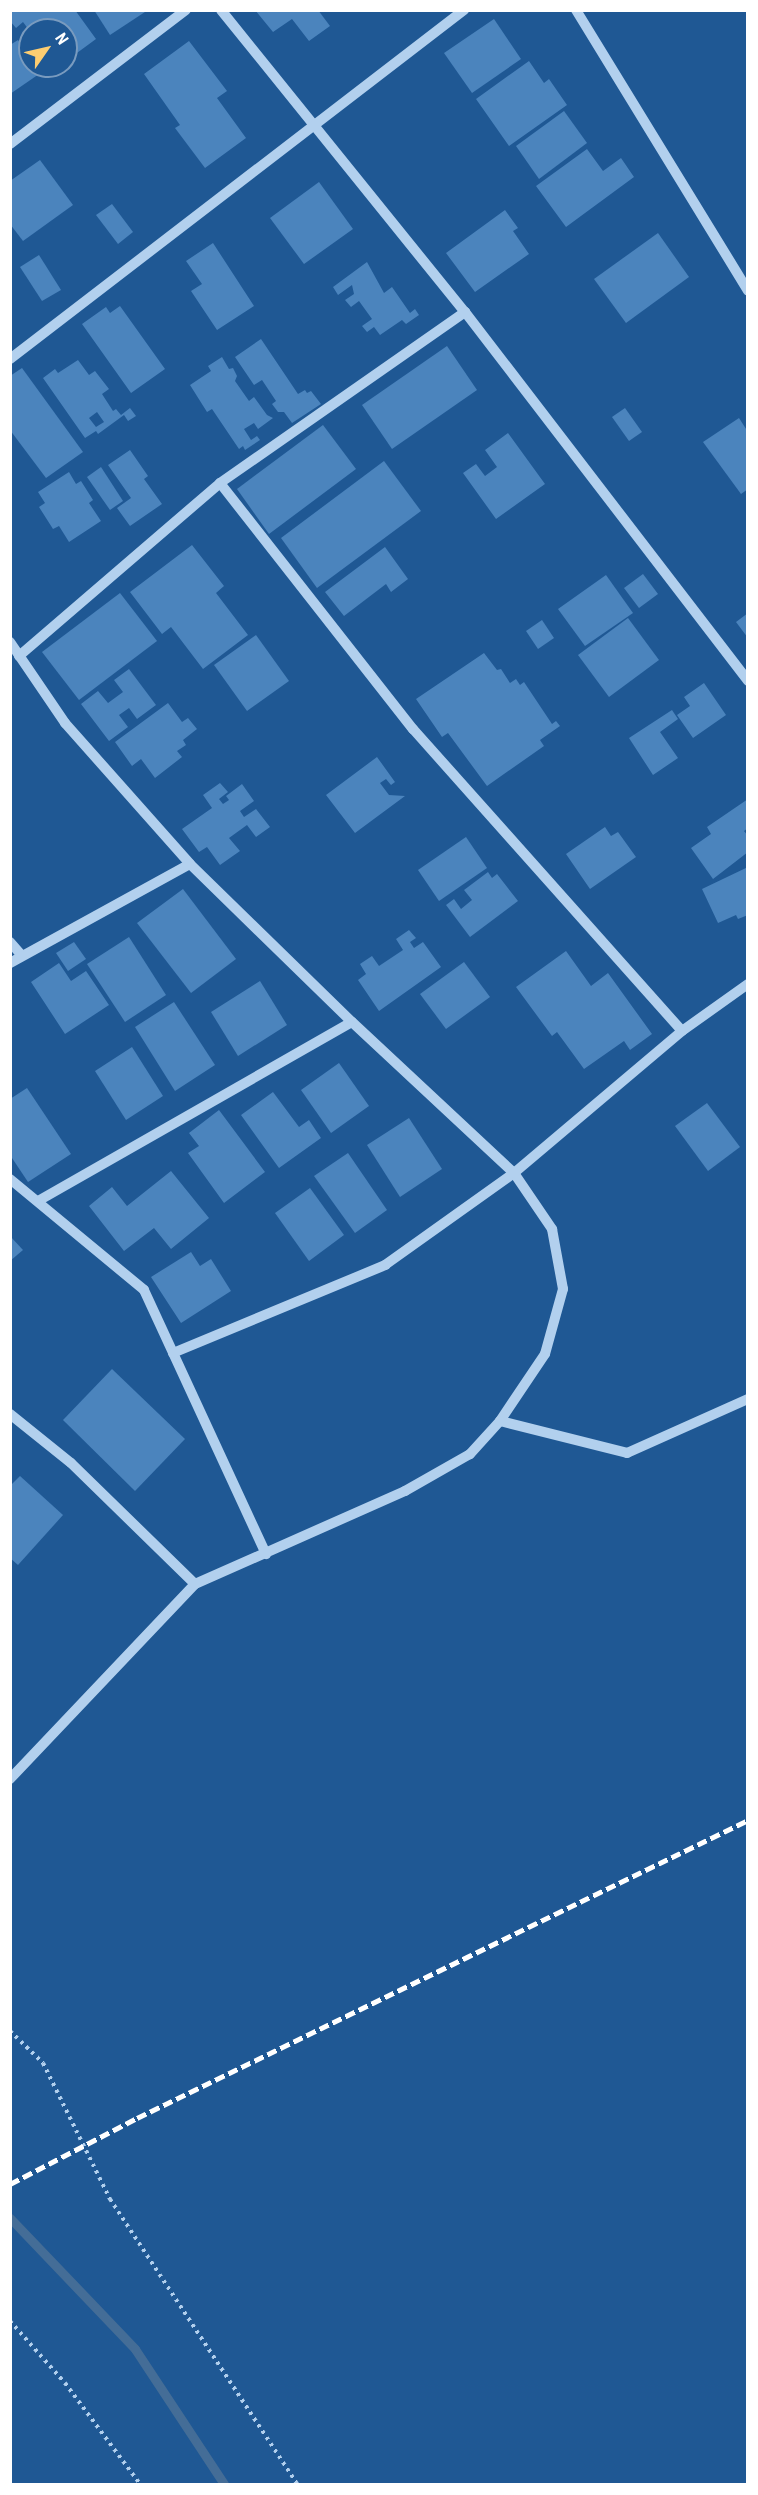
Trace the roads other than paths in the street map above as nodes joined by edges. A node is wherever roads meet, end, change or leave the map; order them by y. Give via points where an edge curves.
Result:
1 (186, 10) edge
2 (221, 10) edge
3 (464, 10) edge
4 (576, 10) edge
5 (314, 126) junction
6 (10, 144) edge
7 (747, 291) edge
8 (465, 312) junction
9 (10, 359) edge
10 (220, 483) junction
11 (10, 642) edge
12 (19, 656) junction
13 (747, 681) edge
14 (190, 864) junction
15 (10, 942) edge
16 (22, 956) junction
17 (10, 963) edge
18 (747, 984) edge
19 (352, 1022) junction
20 (682, 1031) junction
21 (514, 1173) junction
22 (10, 1179) edge
23 (38, 1201) junction
24 (173, 1353) junction
25 (747, 1399) edge
26 (10, 1414) edge
27 (500, 1421) junction
28 (266, 1554) junction
29 (195, 1584) junction
30 (10, 1779) edge

1 - 6 street
2 - 5 street
3 - 5 street
4 - 7 street
5 - 8 street
5 - 9 street
8 - 10 street
8 - 13 street
10 - 12 street
10 - 20 street via 413,729
11 - 12 street
12 - 14 street via 65,723
14 - 16 street
14 - 19 street
15 - 16 street
16 - 17 street
18 - 20 street
19 - 21 street
19 - 23 street
20 - 21 street
21 - 24 street via 385,1265
21 - 27 street via 552,1228 563,1289 545,1354
22 - 23 street
23 - 24 street via 144,1290
24 - 28 street
25 - 27 street via 627,1454
26 - 29 street via 71,1463
27 - 28 street via 470,1454 405,1491
28 - 29 street
29 - 30 street

